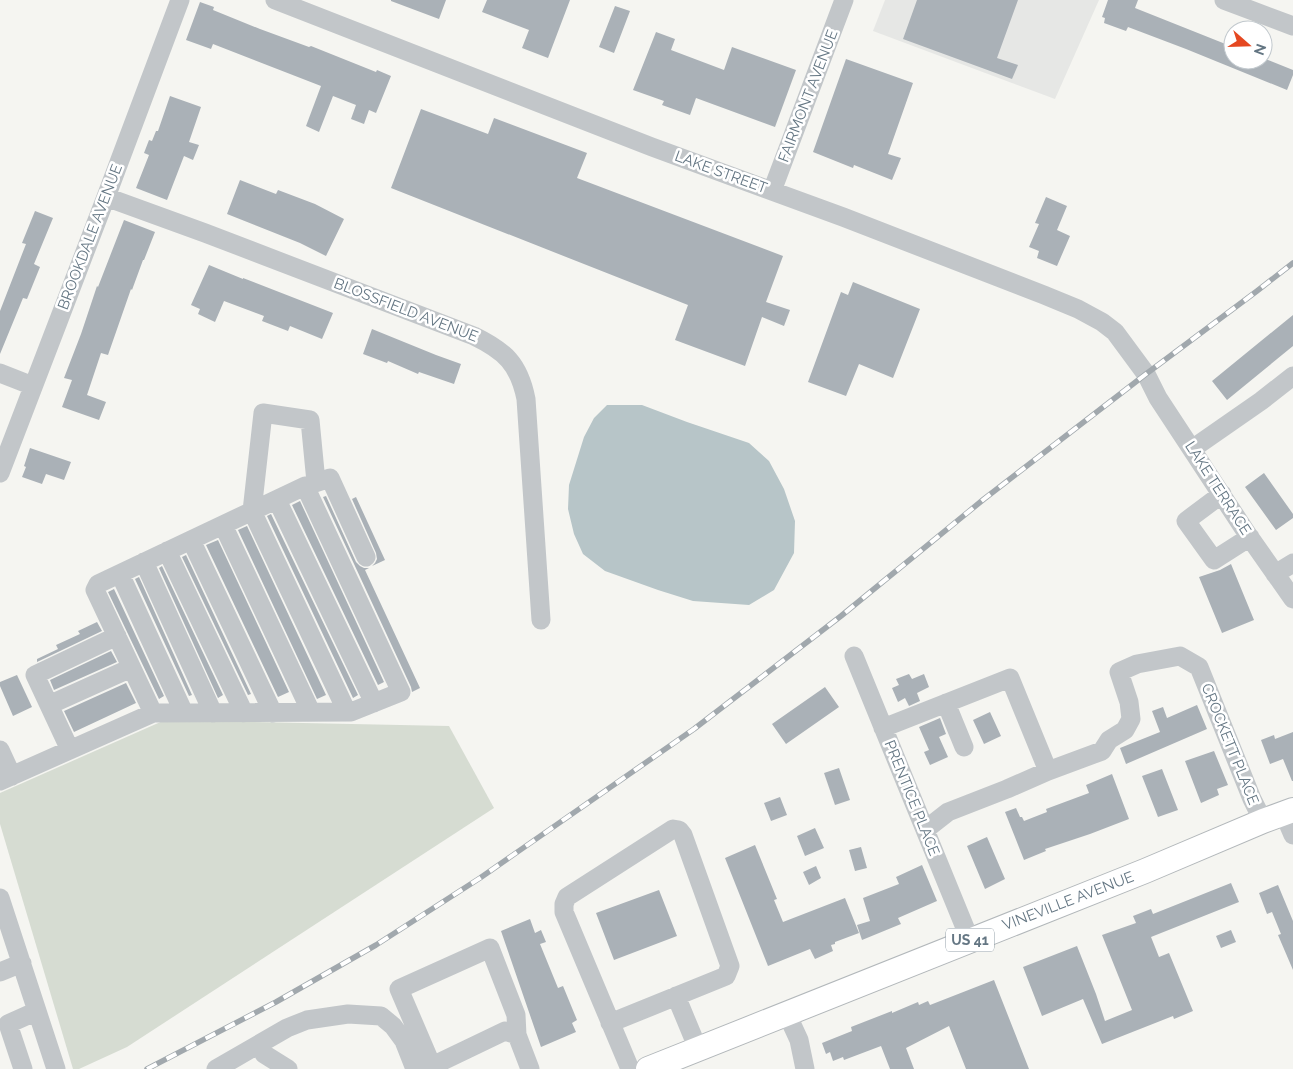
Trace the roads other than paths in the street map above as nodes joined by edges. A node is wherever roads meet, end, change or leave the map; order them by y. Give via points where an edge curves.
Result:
1 (180, 0) edge
2 (275, 0) edge
3 (844, 0) edge
4 (1224, 0) edge
5 (1293, 26) edge
6 (772, 191) junction
7 (106, 197) junction
8 (0, 372) edge
9 (1146, 374) joint
10 (1293, 376) edge
11 (33, 386) junction
12 (1192, 449) junction
13 (0, 473) edge
14 (310, 484) junction
15 (1222, 494) junction
16 (277, 500) junction
17 (252, 511) junction
18 (222, 525) junction
19 (1250, 537) junction
20 (191, 540) junction
21 (167, 551) junction
22 (366, 558) dead end
23 (144, 562) junction
24 (1293, 563) edge
25 (120, 574) junction
26 (1275, 574) junction
27 (1293, 599) edge
28 (541, 620) dead end
29 (116, 636) junction
30 (854, 656) dead end
31 (132, 668) junction
32 (374, 703) junction
33 (946, 704) junction
34 (49, 705) junction
35 (273, 712) junction
36 (311, 712) junction
37 (347, 712) junction
38 (152, 713) junction
39 (184, 713) junction
40 (213, 713) junction
41 (244, 713) junction
42 (883, 728) junction
43 (964, 747) dead end
44 (0, 750) edge
45 (70, 750) junction
46 (1048, 772) junction
47 (6, 778) edge
48 (1283, 820) edge
49 (925, 830) junction
50 (0, 898) edge
51 (970, 940) junction
52 (22, 963) junction
53 (0, 972) edge
54 (676, 996) junction
55 (37, 1011) junction
56 (787, 1014) junction
57 (610, 1023) junction
58 (4, 1027) edge
59 (517, 1035) junction
60 (259, 1045) junction
61 (698, 1049) junction
62 (240, 1063) edge
63 (427, 1068) edge
64 (23, 1069) edge
65 (56, 1069) edge
66 (216, 1069) edge
67 (288, 1069) edge
68 (530, 1069) edge
69 (630, 1069) edge
70 (648, 1069) edge
71 (805, 1069) edge

1 - 7 street, BROOKDALE AVENUE
2 - 6 street, LAKE STREET
3 - 6 street, FAIRMONT AVENUE
4 - 5 street
6 - 9 street, LAKE STREET via 1078,309 1115,332
7 - 11 street, BROOKDALE AVENUE
7 - 28 street, BLOSSFIELD AVENUE via 474,336 504,354 514,366 526,398
8 - 11 street
9 - 12 street, LAKE TERRACE
10 - 12 street
11 - 13 street, BROOKDALE AVENUE
12 - 15 street, LAKE TERRACE
14 - 16 street
14 - 17 street via 310,420 263,413
14 - 22 street via 330,478
14 - 32 street via 401,692
15 - 19 street, LAKE TERRACE
15 - 19 street via 1186,521 1214,560
16 - 17 street
16 - 32 street
17 - 18 street
17 - 37 street
18 - 20 street
18 - 36 street
19 - 26 street, LAKE TERRACE
20 - 21 street
20 - 35 street
21 - 23 street
21 - 41 street
23 - 25 street
23 - 40 street
24 - 26 street
25 - 29 street via 98,584 95,590
25 - 39 street
26 - 27 street, LAKE TERRACE
29 - 31 street
29 - 34 street via 35,675
30 - 42 street, PRENTICE PLACE
31 - 34 street
31 - 38 street
32 - 37 street
33 - 42 street
33 - 43 street
33 - 46 street via 1010,678
34 - 45 street
35 - 36 street
35 - 41 street
36 - 37 street
38 - 39 street
38 - 45 street
39 - 40 street
40 - 41 street
42 - 49 street, PRENTICE PLACE
44 - 47 street
45 - 47 street
46 - 48 street, CROCKETT PLACE via 1102,751 1109,740 1125,730 1131,719 1129,702 1118,672 1138,664 1180,656 1199,667 1252,799
46 - 49 street via 948,812
48 - 51 main road, VINEVILLE AVENUE / US 41
49 - 51 street, PRENTICE PLACE
50 - 52 street
51 - 56 main road, VINEVILLE AVENUE / US 41
52 - 53 street
52 - 55 street
54 - 57 street
54 - 57 street via 726,976 730,966 683,835 672,829 567,897 564,904 564,912
54 - 61 street
55 - 58 street
55 - 65 street
56 - 61 main road, VINEVILLE AVENUE / US 41
56 - 71 street via 799,1040
57 - 69 street
58 - 64 street
59 - 63 street via 505,1031
59 - 63 street via 516,1015 490,948 399,989
59 - 68 street
60 - 62 street
60 - 63 street via 307,1020 348,1014 381,1016
60 - 67 street via 264,1054
61 - 70 main road, VINEVILLE AVENUE / US 41
62 - 66 street

